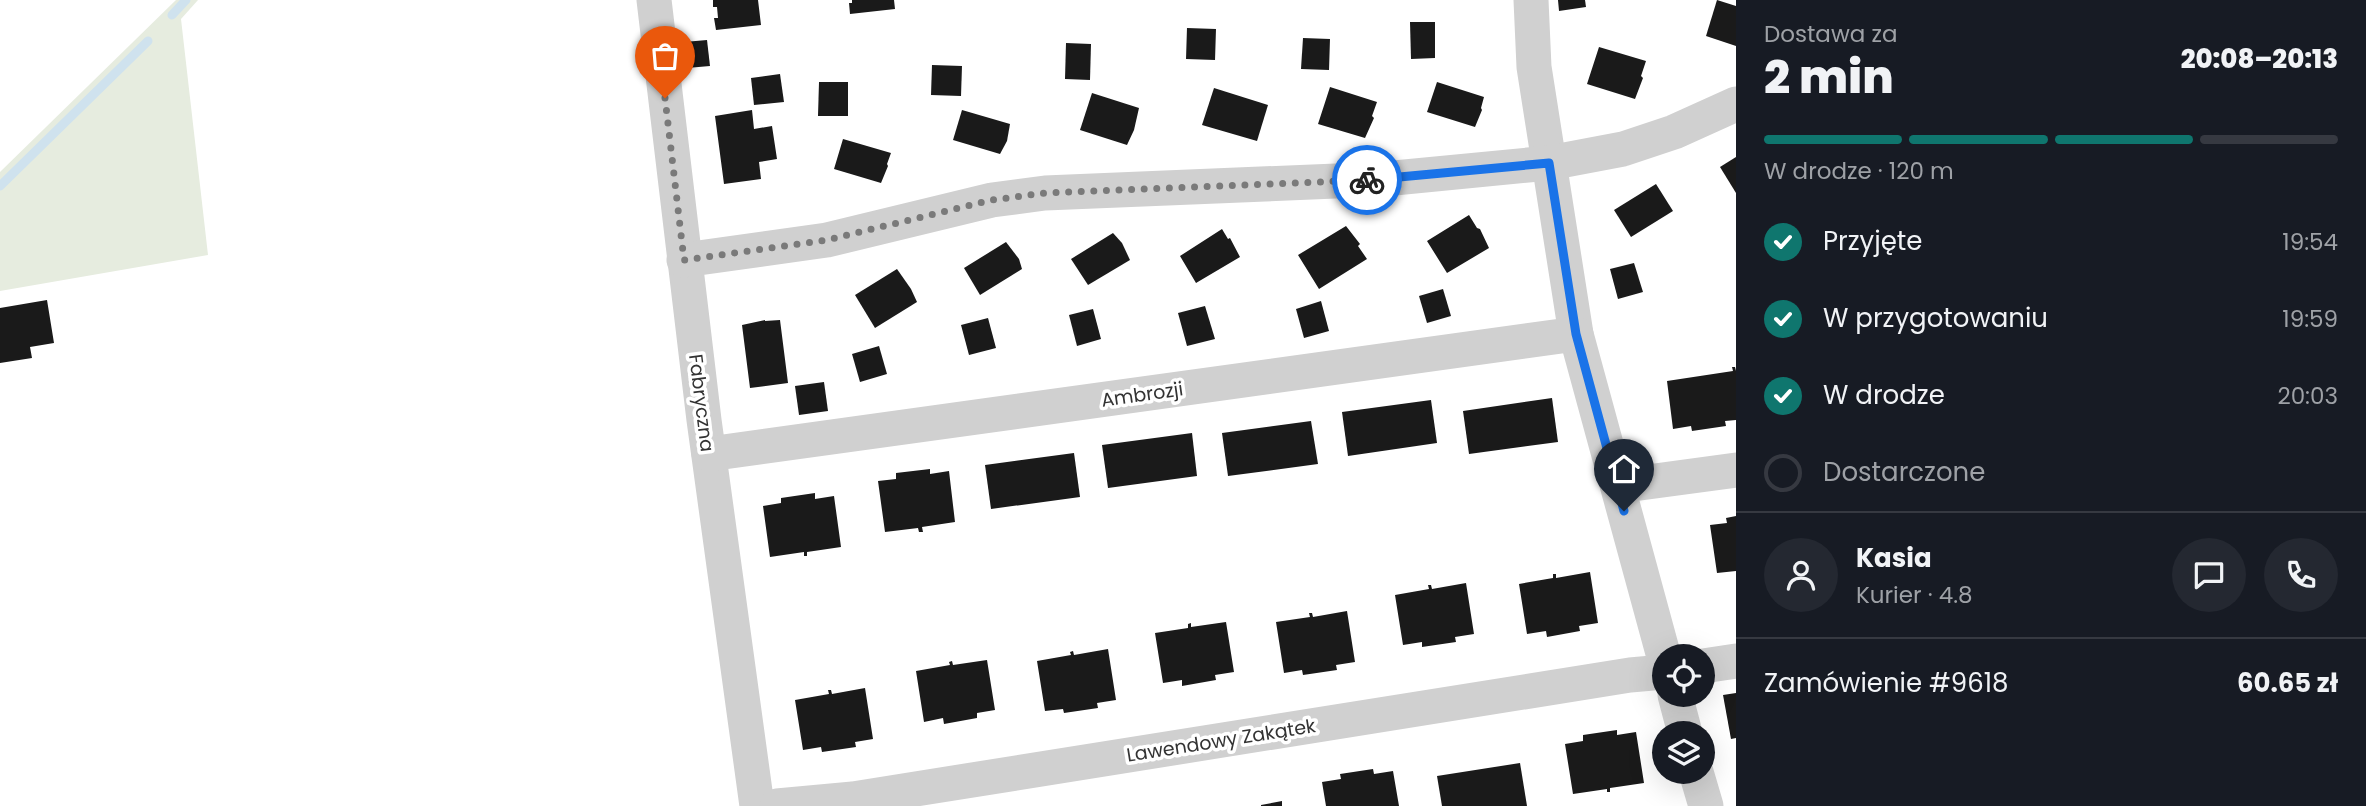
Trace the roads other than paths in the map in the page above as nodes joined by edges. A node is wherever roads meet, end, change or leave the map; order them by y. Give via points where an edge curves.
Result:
1 (653, 0) edge
2 (1531, 0) edge
3 (1736, 104) edge
4 (1549, 163) junction
5 (684, 260) junction
6 (1576, 334) junction
7 (709, 453) junction
8 (1736, 470) edge
9 (1618, 486) junction
10 (1661, 644) edge
11 (1736, 661) edge
12 (1715, 664) edge
13 (1652, 673) edge
14 (1700, 784) edge
15 (757, 806) edge
16 (777, 806) edge
17 (1706, 806) edge

1 - 5 street, Fabryczna
2 - 4 street via 1534,67
3 - 4 street via 1623,149
4 - 5 street via 1384,179 1045,193 979,203 827,240
4 - 6 street
5 - 7 street, Fabryczna
6 - 7 street, Ambrozji
6 - 9 street
7 - 15 street, Fabryczna
8 - 9 street
9 - 10 street
11 - 12 street
13 - 16 street, Lawendowy Zakątek via 853,799
14 - 17 street

